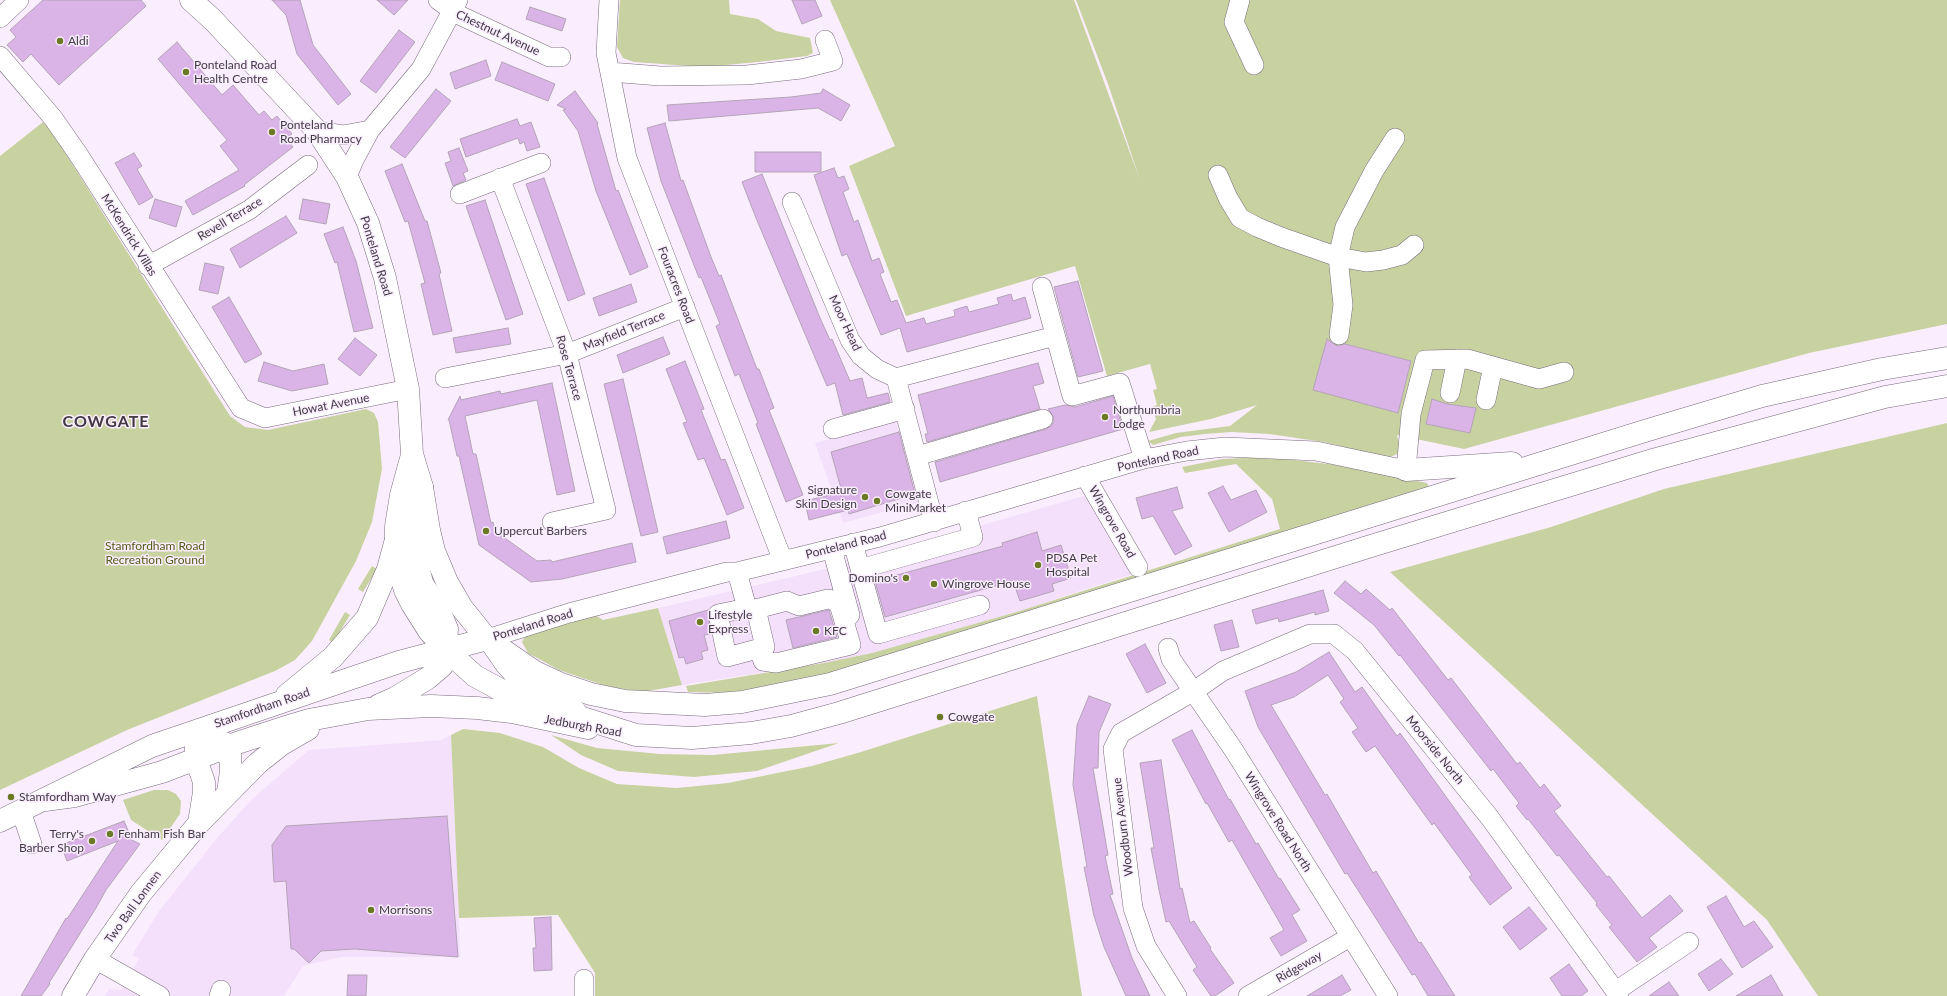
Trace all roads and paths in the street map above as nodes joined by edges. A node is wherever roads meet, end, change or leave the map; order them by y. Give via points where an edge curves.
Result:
1 (19, 0) edge
2 (191, 0) edge
3 (438, 0) edge
4 (610, 0) edge
5 (1240, 0) edge
6 (456, 6) edge
7 (0, 18) edge
8 (825, 40) dead end
9 (0, 56) edge
10 (561, 57) dead end
11 (1254, 65) dead end
12 (610, 72) junction
13 (370, 130) junction
14 (317, 131) junction
15 (1395, 138) dead end
16 (541, 163) dead end
17 (308, 165) dead end
18 (1218, 175) dead end
19 (347, 177) junction
20 (500, 178) junction
21 (460, 194) dead end
22 (792, 202) dead end
23 (1414, 245) dead end
24 (1338, 257) junction
25 (148, 266) junction
26 (1042, 287) dead end
27 (685, 307) junction
28 (1339, 335) dead end
29 (1055, 336) junction
30 (567, 354) junction
31 (1947, 358) edge
32 (1457, 359) junction
33 (1493, 366) junction
34 (1564, 372) dead end
35 (445, 378) dead end
36 (896, 378) junction
37 (1947, 386) edge
38 (408, 389) junction
39 (1450, 394) dead end
40 (1486, 400) dead end
41 (905, 409) junction
42 (254, 414) joint
43 (1043, 419) dead end
44 (833, 429) dead end
45 (412, 454) junction
46 (917, 456) junction
47 (1144, 459) junction
48 (1547, 461) junction
49 (1406, 470) junction
50 (1085, 476) junction
51 (422, 488) junction
52 (966, 511) junction
53 (552, 522) dead end
54 (934, 522) junction
55 (395, 543) junction
56 (853, 544) junction
57 (832, 549) junction
58 (783, 561) junction
59 (1138, 567) dead end
60 (860, 569) junction
61 (732, 572) junction
62 (980, 605) dead end
63 (751, 608) junction
64 (850, 617) dead end
65 (487, 639) junction
66 (1168, 648) dead end
67 (759, 649) junction
68 (446, 650) junction
69 (1194, 691) junction
70 (278, 702) junction
71 (368, 710) junction
72 (332, 716) junction
73 (597, 723) junction
74 (207, 726) junction
75 (636, 735) junction
76 (227, 747) junction
77 (196, 752) junction
78 (72, 786) junction
79 (228, 793) junction
80 (45, 800) junction
81 (21, 811) junction
82 (0, 821) edge
83 (200, 824) junction
84 (32, 844) dead end
85 (1350, 937) junction
86 (1688, 942) dead end
87 (95, 959) junction
88 (154, 994) edge
89 (1618, 994) edge
90 (74, 996) edge
91 (1177, 996) edge
92 (1248, 996) edge
93 (1388, 996) edge

1 - 7 street
2 - 14 main road, Ponteland Road
3 - 6 street, Chestnut Avenue
4 - 12 street, Fouracres Road via 606,53
5 - 11 street via 1234,22
6 - 10 street, Chestnut Avenue via 550,57
6 - 13 street via 421,69
8 - 12 street via 833,61 801,69 747,75 699,76
9 - 25 street, McKendrick Villas via 53,118
12 - 27 street, Fouracres Road via 627,158
13 - 14 street via 342,135
13 - 19 street
14 - 19 main road, Ponteland Road
15 - 24 street via 1357,201 1345,227
16 - 20 street
17 - 25 street, Revell Terrace via 249,210
18 - 24 street via 1240,218 1281,237
19 - 38 main road, Ponteland Road via 368,223 385,278
20 - 21 street
20 - 30 street, Rose Terrace
22 - 36 street, Moor Head via 850,340 861,356 877,369
23 - 24 street via 1402,255 1383,260 1366,262
24 - 28 street via 1343,304
25 - 42 street, McKendrick Villas via 241,408
26 - 29 street
27 - 30 street, Mayfield Terrace
27 - 58 street, Fouracres Road
29 - 36 street via 1032,340
29 - 47 street via 1072,396 1120,383
30 - 35 street, Mayfield Terrace
30 - 53 street, Rose Terrace via 606,510
31 - 48 main road via 1882,369 1762,396
32 - 33 street
32 - 39 street
32 - 49 street via 1425,360 1411,414
33 - 34 street via 1538,379
33 - 40 street
36 - 41 street
37 - 75 main road via 1884,397 1656,459 798,724 751,734 716,737
38 - 42 street, Howat Avenue via 265,418
38 - 45 main road, Ponteland Road
41 - 44 street
41 - 46 street
43 - 46 street
45 - 51 main road, Ponteland Road
45 - 55 main road, Ponteland Road via 396,526
46 - 54 street
47 - 49 street, Ponteland Road via 1225,447 1316,451
47 - 50 street, Ponteland Road
48 - 49 main road
48 - 65 main road via 900,664 830,684 742,702 668,704 625,701 591,694 535,672
50 - 52 street, Ponteland Road
50 - 59 street, Wingrove Road
51 - 65 main road, Ponteland Road via 434,551 446,582 462,608
51 - 68 main road via 410,523 410,538 422,583 447,629
52 - 54 street, Ponteland Road
52 - 60 street via 973,537
54 - 56 street, Ponteland Road
55 - 68 main road, Ponteland Road via 404,590 429,631
55 - 70 main road via 388,569 367,618 332,657
56 - 57 street, Ponteland Road
56 - 60 street
57 - 58 street, Ponteland Road
57 - 64 street
58 - 61 street, Ponteland Road
60 - 62 street via 878,634
61 - 63 street
61 - 65 street, Ponteland Road via 569,613
63 - 67 street via 765,648
63 - 67 street via 718,614 727,657
63 - 67 street via 787,601 799,606 828,599 840,604 851,645 776,663 763,661
65 - 68 main road, Stamfordham Road
65 - 73 street via 505,665 521,680
66 - 69 street, Wingrove Road North via 1171,659
68 - 70 main road, Stamfordham Road via 399,662
68 - 71 main road via 445,659 436,672 395,698
68 - 73 main road, Jedburgh Road via 476,676 499,689
69 - 85 street, Wingrove Road North
69 - 89 street, Moorside North via 1223,671 1310,634 1334,634 1355,651 1490,818
69 - 91 street, Woodburn Avenue via 1121,733 1114,749 1133,908 1146,946
70 - 74 main road, Stamfordham Road
71 - 72 main road, Stamfordham Road
71 - 75 main road, Jedburgh Road via 431,706 477,708 512,712 594,730
72 - 76 main road, Stamfordham Road via 286,726
72 - 79 main road, Two Ball Lonnen via 282,744 258,763
73 - 75 main road, Jedburgh Road
74 - 77 main road via 199,738
74 - 78 main road, Stamfordham Road via 125,758
76 - 77 main road via 218,740
76 - 79 main road via 231,771
77 - 78 main road
77 - 80 main road, Stamfordham Road via 148,776 75,796
77 - 83 main road via 204,782
78 - 80 main road, Stamfordham Road
79 - 83 main road, Two Ball Lonnen
80 - 81 main road, Stamfordham Road
81 - 82 main road, Stamfordham Road
81 - 84 street
83 - 87 main road, Two Ball Lonnen via 141,893
85 - 92 street, Ridgeway
85 - 93 street, Wingrove Road North
86 - 89 street
87 - 88 street
87 - 90 main road, Two Ball Lonnen

